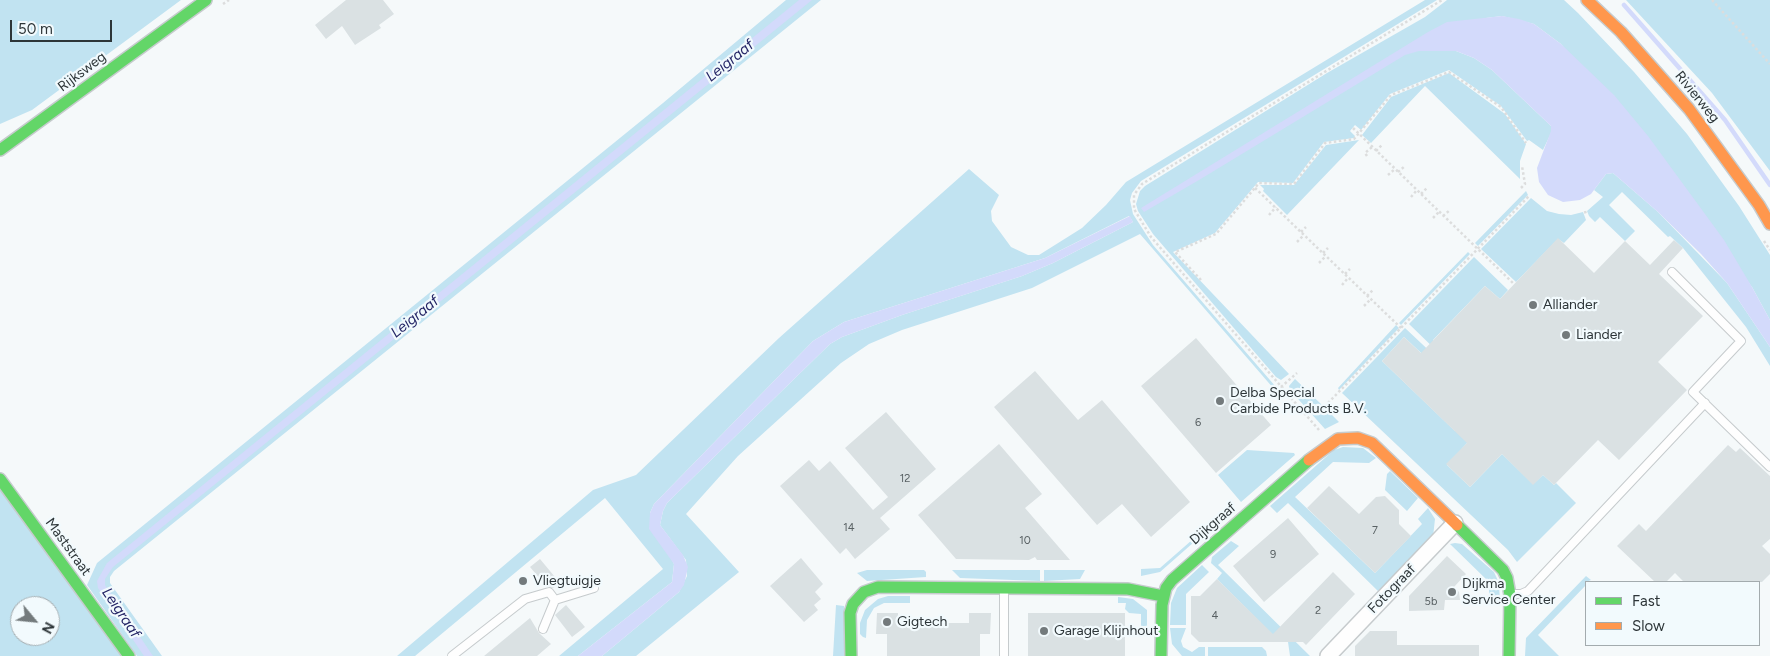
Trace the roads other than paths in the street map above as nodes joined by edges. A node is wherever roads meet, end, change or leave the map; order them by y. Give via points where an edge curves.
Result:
1 (206, 0) edge
2 (1588, 0) edge
3 (0, 150) edge
4 (1770, 224) edge
5 (1672, 272) dead end
6 (1705, 403) junction
7 (1770, 467) edge
8 (0, 479) edge
9 (1456, 523) junction
10 (594, 588) dead end
11 (1004, 588) junction
12 (1510, 594) junction
13 (1163, 596) junction
14 (555, 600) junction
15 (543, 629) dead end
16 (129, 656) edge
17 (452, 656) edge
18 (851, 656) edge
19 (1004, 656) edge
20 (1162, 656) edge
21 (1328, 656) edge
22 (1509, 656) edge

1 - 3 street, Rijksweg
2 - 4 street, Rivierweg via 1689,109
5 - 6 lane via 1741,341 1693,392
6 - 7 lane
6 - 12 lane via 1528,591
8 - 16 street, Maststraat
9 - 12 street, Dijkgraaf via 1503,570 1508,578
9 - 13 street, Dijkgraaf via 1372,443 1358,438 1338,439 1172,580
9 - 21 street, Fotograaf
10 - 14 lane
11 - 13 street via 1128,589
11 - 18 street via 870,588 859,597 850,613
11 - 19 lane
12 - 22 street, Dijkgraaf
13 - 20 street
14 - 15 lane
14 - 17 lane via 549,592 525,599

